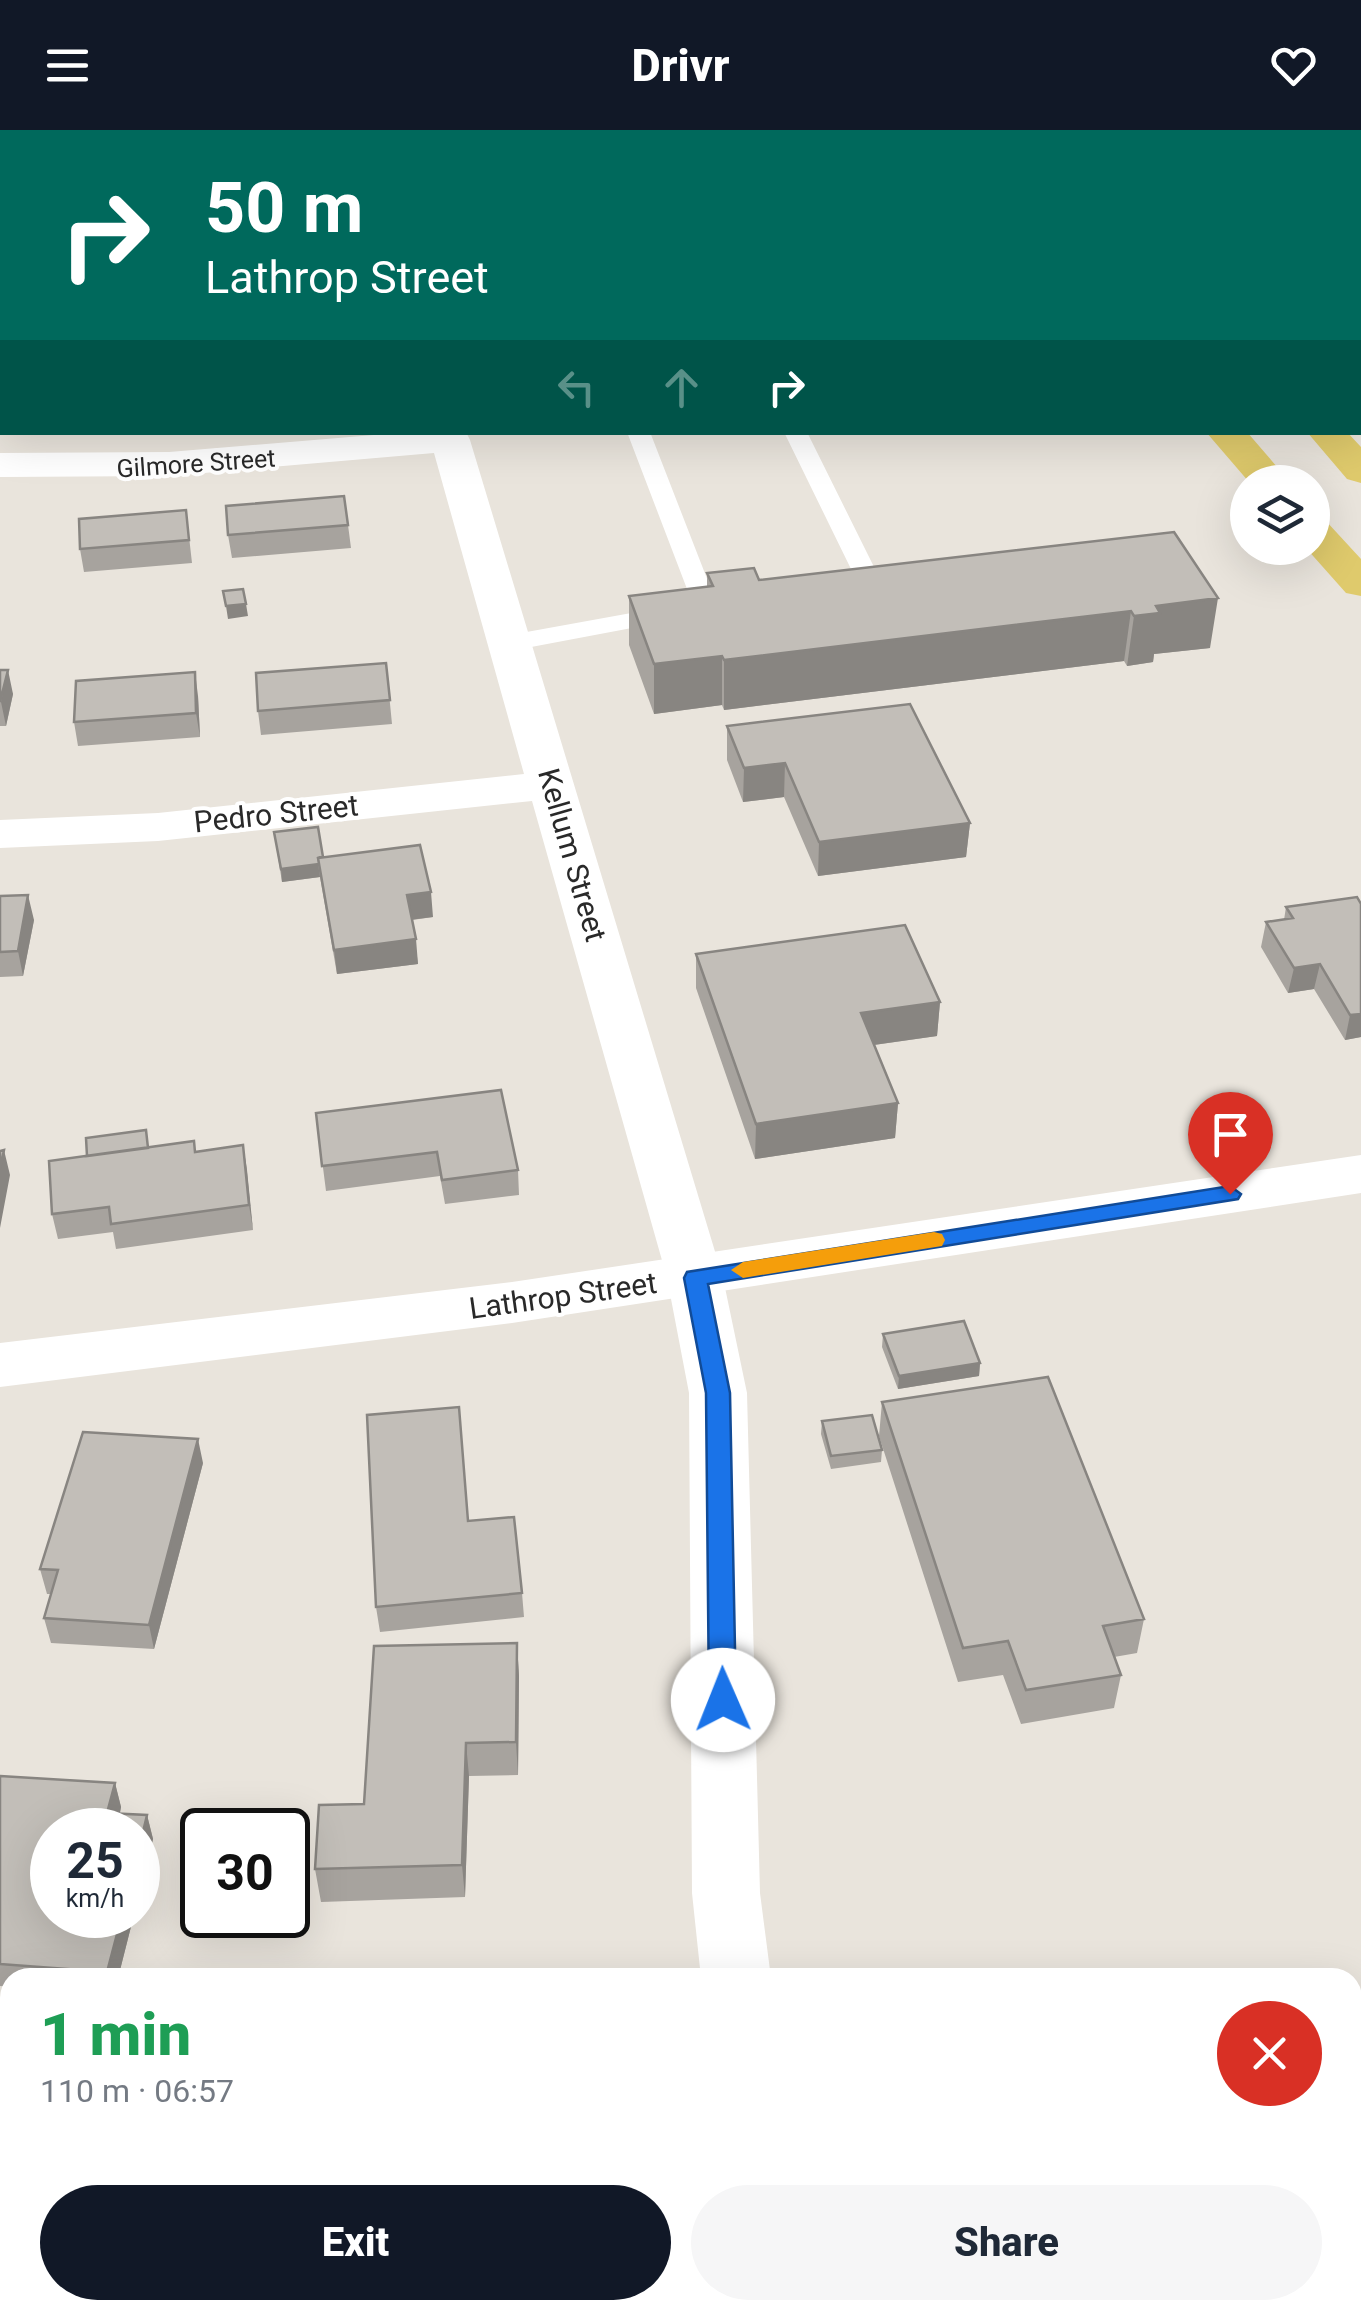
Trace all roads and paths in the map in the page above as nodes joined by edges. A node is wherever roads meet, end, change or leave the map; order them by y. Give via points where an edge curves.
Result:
1 (639, 435) edge
2 (796, 435) edge
3 (1228, 435) edge
4 (1329, 435) edge
5 (449, 436) edge
6 (0, 465) edge
7 (1255, 465) edge
8 (1361, 470) edge
9 (1330, 550) edge
10 (1361, 584) edge
11 (812, 593) edge
12 (510, 642) junction
13 (552, 785) junction
14 (0, 834) edge
15 (1361, 1174) edge
16 (695, 1278) junction
17 (0, 1365) edge
18 (735, 1968) edge

1 - 12 lane via 715,605
2 - 11 lane via 863,569 862,580 847,588
3 - 7 main road
4 - 8 main road
5 - 6 street, Gilmore Street via 221,463 96,470
5 - 12 street, Kellum Street
9 - 10 main road
12 - 13 street, Kellum Street
13 - 14 street, Pedro Street via 158,827
13 - 16 street, Kellum Street
15 - 16 street, Lathrop Street
16 - 17 street, Lathrop Street
16 - 18 street, Kellum Street via 718,1393 726,1892

